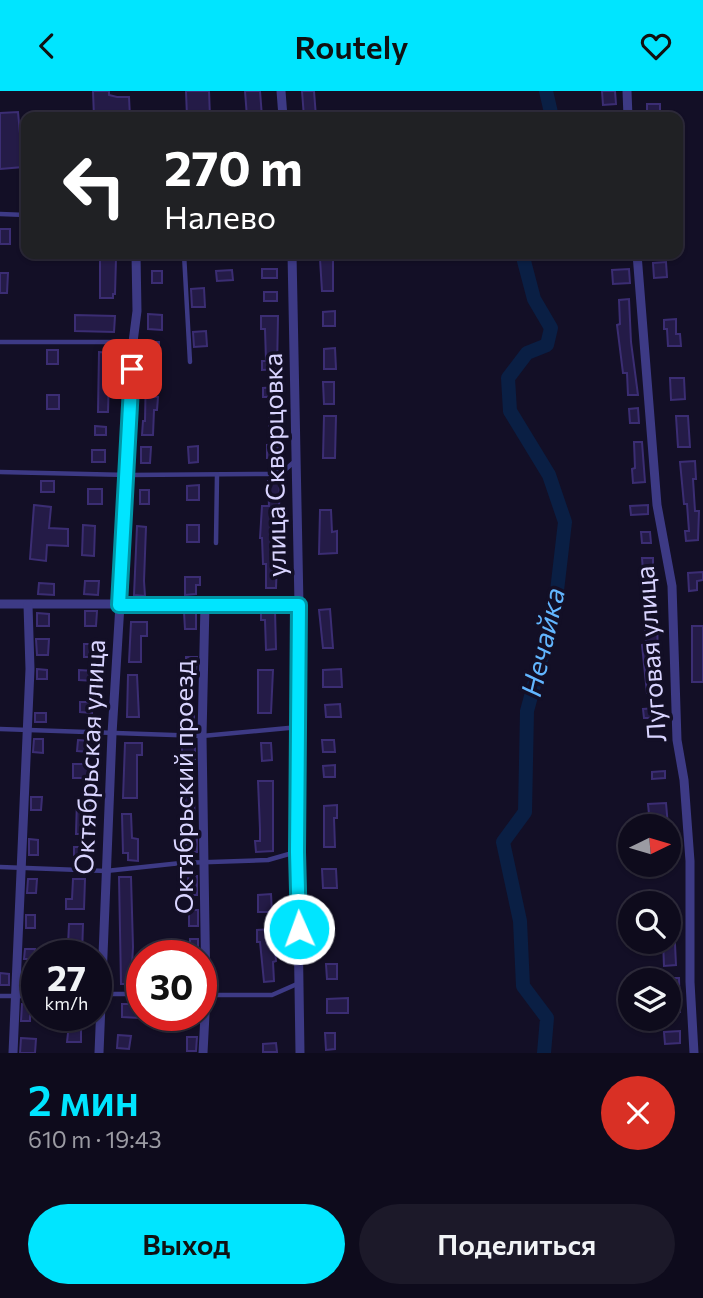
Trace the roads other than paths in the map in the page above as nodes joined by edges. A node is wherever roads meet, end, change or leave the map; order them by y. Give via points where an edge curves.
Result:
1 (281, 91) edge
2 (627, 91) edge
3 (283, 112) edge
4 (628, 112) edge
5 (0, 214) edge
6 (21, 215) edge
7 (136, 259) edge
8 (184, 259) edge
9 (292, 259) edge
10 (637, 259) edge
11 (0, 342) edge
12 (133, 342) junction
13 (190, 362) dead end
14 (295, 462) junction
15 (0, 471) edge
16 (128, 475) junction
17 (217, 475) junction
18 (216, 543) dead end
19 (0, 604) edge
20 (205, 604) junction
21 (28, 605) junction
22 (119, 605) junction
23 (299, 605) junction
24 (299, 727) junction
25 (0, 729) edge
26 (27, 731) junction
27 (112, 734) junction
28 (202, 736) junction
29 (297, 852) junction
30 (204, 862) junction
31 (0, 867) edge
32 (21, 869) junction
33 (106, 871) junction
34 (102, 940) edge
35 (204, 940) edge
36 (301, 981) junction
37 (217, 995) edge
38 (0, 996) edge
39 (16, 996) junction
40 (21, 996) edge
41 (99, 1031) edge
42 (203, 1031) edge
43 (13, 1053) edge
44 (99, 1053) edge
45 (203, 1053) edge
46 (300, 1053) edge
47 (694, 1053) edge

1 - 3 street
2 - 4 street
5 - 6 lane
7 - 12 street, Октябрьская улица
8 - 13 lane
9 - 14 street, улица Скворцовка
10 - 47 street, Луговая улица via 657,505 672,586 676,716 690,861
11 - 12 lane
12 - 16 street, Октябрьская улица
14 - 17 lane via 269,474
14 - 23 street, улица Скворцовка
15 - 16 lane
16 - 17 lane
16 - 22 street, Октябрьская улица
17 - 18 lane
19 - 21 street
20 - 22 street
20 - 23 lane
20 - 28 street, Октябрьский проезд
21 - 22 street
21 - 26 street
22 - 27 street, Октябрьская улица
23 - 24 street, улица Скворцовка
24 - 28 lane
24 - 29 street, улица Скворцовка
25 - 26 lane
26 - 27 lane
26 - 32 street
27 - 28 lane
27 - 33 street, Октябрьская улица
28 - 30 street, Октябрьский проезд
29 - 30 lane via 268,860
29 - 36 street, улица Скворцовка
30 - 33 lane
30 - 35 street, Октябрьский проезд
31 - 32 lane
32 - 33 lane
32 - 39 street
33 - 34 street, Октябрьская улица
36 - 37 lane via 272,995
36 - 46 street, улица Скворцовка
38 - 39 lane
39 - 40 lane
39 - 43 street
41 - 44 street, Октябрьская улица
42 - 45 street, Октябрьский проезд

